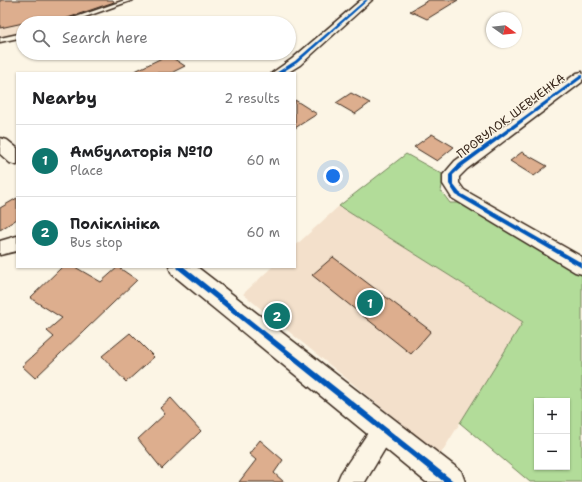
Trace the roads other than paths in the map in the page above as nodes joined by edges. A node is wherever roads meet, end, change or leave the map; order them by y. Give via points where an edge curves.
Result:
1 (130, 0) edge
2 (367, 0) edge
3 (83, 16) edge
4 (16, 37) edge
5 (0, 40) edge
6 (280, 72) edge
7 (582, 76) edge
8 (0, 144) edge
9 (16, 157) edge
10 (16, 243) edge
11 (0, 248) edge
12 (582, 266) edge
13 (181, 268) edge
14 (384, 429) junction
15 (350, 482) edge
16 (450, 482) edge

1 - 3 lane
2 - 6 street via 296,62
4 - 5 lane
7 - 12 street, ПРОВУЛОК ШЕВЧЕНКА via 451,175 451,184 458,194
8 - 9 street
10 - 11 street
13 - 14 street
14 - 15 street
14 - 16 street

